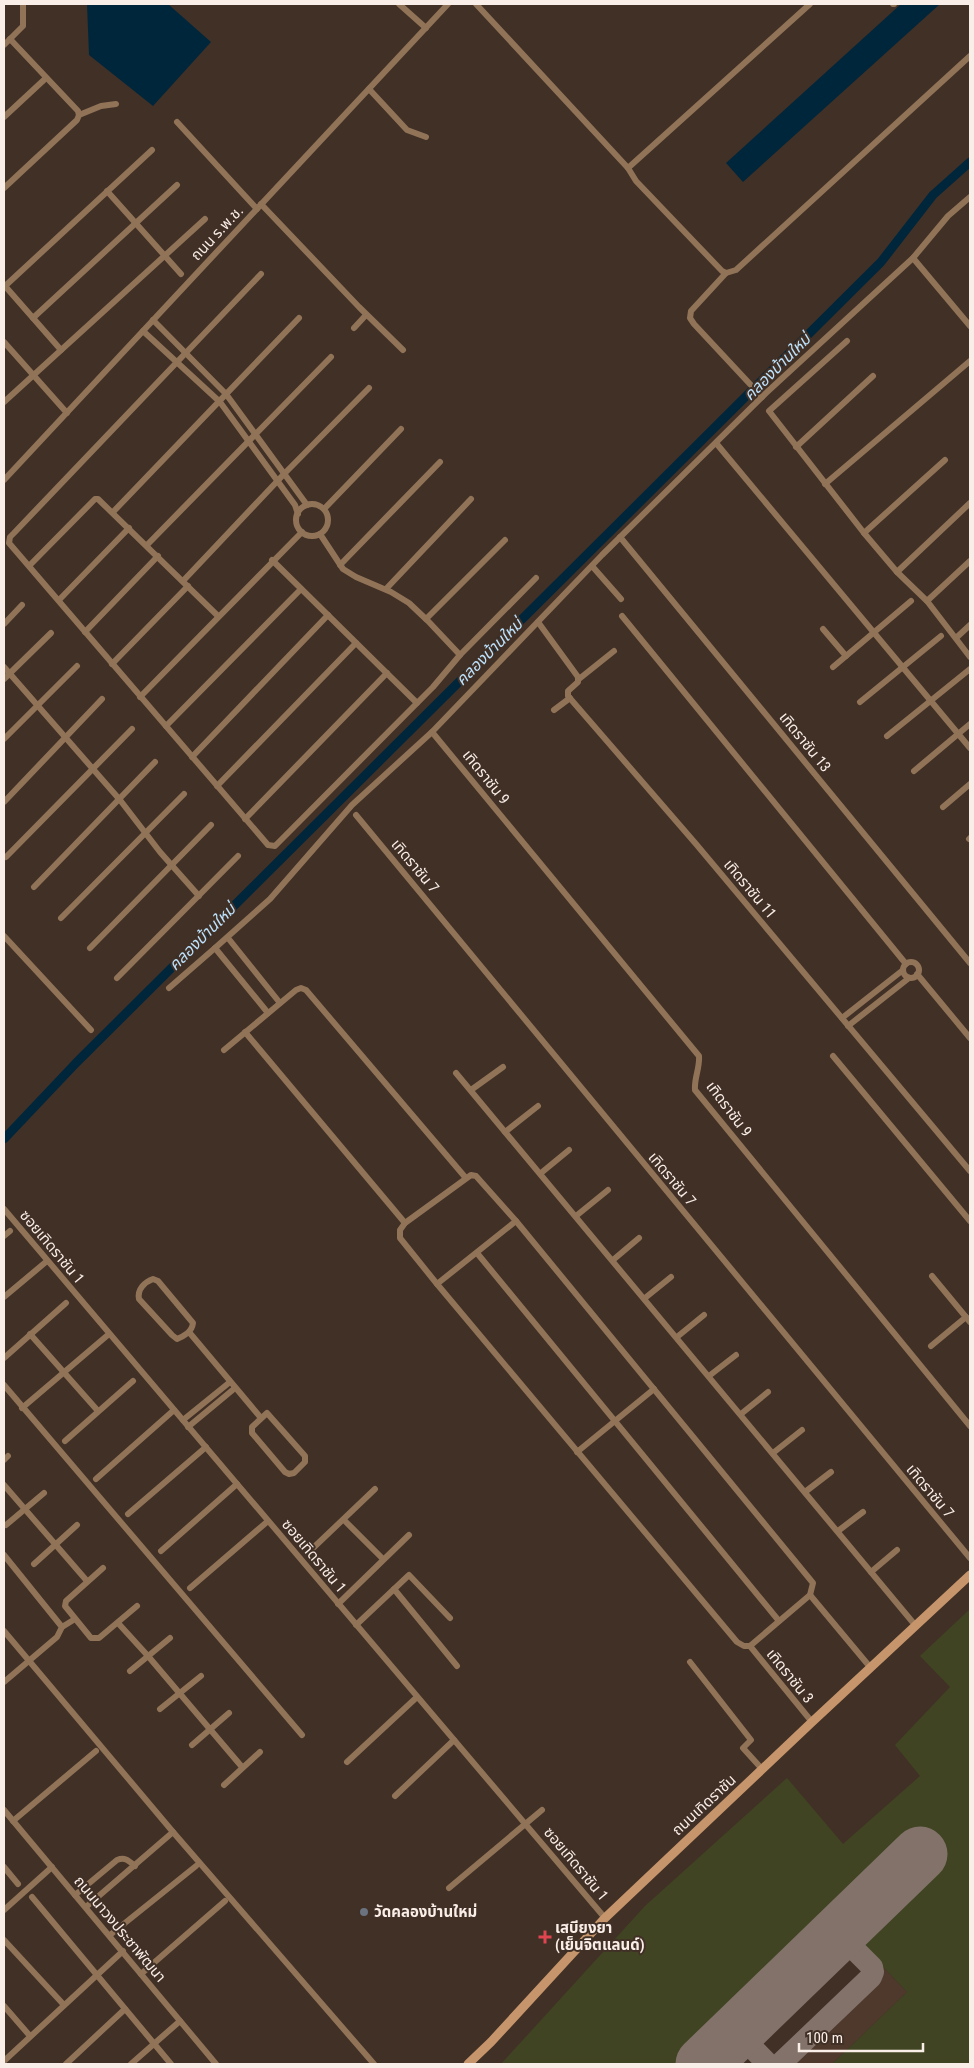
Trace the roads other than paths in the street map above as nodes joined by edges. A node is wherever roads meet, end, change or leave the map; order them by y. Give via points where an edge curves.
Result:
1 (23, 4) edge
2 (399, 4) edge
3 (448, 4) edge
4 (476, 4) edge
5 (810, 4) edge
6 (426, 28) junction
7 (10, 39) junction
8 (4, 45) edge
9 (970, 56) edge
10 (46, 78) junction
11 (369, 89) junction
12 (116, 104) dead end
13 (79, 115) junction
14 (4, 117) edge
15 (177, 122) dead end
16 (426, 137) dead end
17 (152, 150) dead end
18 (628, 168) junction
19 (177, 185) dead end
20 (4, 188) edge
21 (107, 192) junction
22 (970, 197) edge
23 (259, 206) junction
24 (205, 219) dead end
25 (135, 223) junction
26 (165, 256) junction
27 (913, 258) junction
28 (726, 273) junction
29 (181, 274) dead end
30 (261, 274) dead end
31 (4, 286) edge
32 (366, 315) junction
33 (32, 318) junction
34 (299, 318) dead end
35 (154, 320) junction
36 (970, 326) edge
37 (354, 328) dead end
38 (143, 331) junction
39 (848, 341) dead end
40 (4, 342) edge
41 (61, 350) junction
42 (403, 350) dead end
43 (186, 353) junction
44 (330, 357) dead end
45 (970, 361) edge
46 (179, 362) junction
47 (34, 375) junction
48 (873, 376) dead end
49 (370, 388) dead end
50 (226, 394) junction
51 (759, 395) junction
52 (4, 402) edge
53 (220, 402) junction
54 (67, 413) junction
55 (402, 428) dead end
56 (255, 434) junction
57 (249, 442) junction
58 (716, 443) junction
59 (796, 447) junction
60 (945, 460) dead end
61 (440, 462) dead end
62 (284, 474) junction
63 (4, 480) edge
64 (278, 481) junction
65 (825, 484) junction
66 (471, 499) dead end
67 (970, 503) edge
68 (307, 505) junction
69 (324, 509) junction
70 (113, 512) junction
71 (298, 514) junction
72 (129, 528) junction
73 (302, 532) junction
74 (864, 533) junction
75 (320, 534) junction
76 (620, 537) junction
77 (505, 540) dead end
78 (147, 546) junction
79 (158, 556) junction
80 (272, 560) junction
81 (970, 561) edge
82 (30, 565) junction
83 (340, 566) junction
84 (592, 566) junction
85 (897, 572) junction
86 (536, 578) dead end
87 (185, 584) junction
88 (301, 588) junction
89 (386, 589) junction
90 (620, 599) dead end
91 (59, 600) junction
92 (912, 601) dead end
93 (926, 601) junction
94 (22, 605) dead end
95 (328, 615) junction
96 (218, 616) junction
97 (622, 616) dead end
98 (426, 619) junction
99 (538, 622) junction
100 (4, 624) edge
101 (970, 625) edge
102 (823, 629) dead end
103 (85, 632) junction
104 (874, 632) junction
105 (51, 633) dead end
106 (941, 636) dead end
107 (956, 638) junction
108 (356, 642) junction
109 (614, 651) dead end
110 (460, 655) junction
111 (846, 656) junction
112 (970, 657) edge
113 (112, 664) junction
114 (77, 666) dead end
115 (4, 667) edge
116 (833, 667) dead end
117 (903, 667) junction
118 (970, 669) edge
119 (387, 673) junction
120 (9, 674) junction
121 (579, 679) junction
122 (4, 680) edge
123 (140, 697) junction
124 (570, 698) junction
125 (102, 699) dead end
126 (930, 700) junction
127 (860, 702) dead end
128 (417, 703) junction
129 (37, 706) junction
130 (554, 710) dead end
131 (970, 724) edge
132 (166, 726) junction
133 (132, 729) dead end
134 (432, 732) junction
135 (958, 734) junction
136 (887, 736) dead end
137 (65, 738) junction
138 (4, 739) edge
139 (970, 748) edge
140 (192, 757) junction
141 (155, 762) dead end
142 (92, 769) junction
143 (914, 771) dead end
144 (970, 784) edge
145 (218, 786) junction
146 (184, 794) dead end
147 (120, 800) junction
148 (4, 802) edge
149 (943, 807) dead end
150 (356, 815) dead end
151 (246, 819) junction
152 (212, 824) dead end
153 (145, 832) junction
154 (238, 856) dead end
155 (6, 857) dead end
156 (172, 865) junction
157 (34, 887) dead end
158 (199, 896) junction
159 (61, 918) dead end
160 (4, 936) edge
161 (228, 938) junction
162 (90, 948) dead end
163 (215, 948) junction
164 (970, 963) edge
165 (904, 967) junction
166 (918, 974) junction
167 (117, 978) dead end
168 (909, 978) junction
169 (169, 988) dead end
170 (280, 1003) junction
171 (268, 1013) junction
172 (842, 1018) junction
173 (848, 1026) junction
174 (91, 1030) dead end
175 (245, 1032) junction
176 (970, 1038) edge
177 (224, 1050) dead end
178 (833, 1056) dead end
179 (503, 1066) dead end
180 (456, 1073) dead end
181 (471, 1090) junction
182 (538, 1106) dead end
183 (506, 1132) junction
184 (569, 1150) dead end
185 (970, 1172) edge
186 (541, 1173) junction
187 (465, 1177) junction
188 (608, 1190) dead end
189 (4, 1209) edge
190 (576, 1216) junction
191 (516, 1221) junction
192 (970, 1221) edge
193 (405, 1223) junction
194 (10, 1231) dead end
195 (4, 1236) edge
196 (639, 1238) dead end
197 (476, 1253) junction
198 (613, 1260) junction
199 (48, 1261) junction
200 (932, 1276) dead end
201 (671, 1277) dead end
202 (437, 1284) junction
203 (4, 1298) edge
204 (645, 1298) junction
205 (66, 1303) dead end
206 (704, 1316) dead end
207 (968, 1319) edge
208 (189, 1332) junction
209 (30, 1334) junction
210 (110, 1334) junction
211 (677, 1337) junction
212 (932, 1346) dead end
213 (736, 1355) dead end
214 (4, 1358) edge
215 (64, 1373) junction
216 (709, 1376) junction
217 (133, 1381) dead end
218 (230, 1382) junction
219 (4, 1385) edge
220 (235, 1388) junction
221 (654, 1389) junction
222 (768, 1392) dead end
223 (22, 1408) junction
224 (174, 1410) junction
225 (98, 1411) junction
226 (741, 1414) junction
227 (261, 1418) junction
228 (183, 1420) junction
229 (615, 1421) junction
230 (970, 1426) edge
231 (188, 1427) junction
232 (802, 1430) dead end
233 (64, 1441) dead end
234 (206, 1447) junction
235 (577, 1452) junction
236 (773, 1453) junction
237 (831, 1472) dead end
238 (96, 1479) dead end
239 (237, 1484) junction
240 (4, 1485) edge
241 (375, 1489) dead end
242 (805, 1492) junction
243 (44, 1493) dead end
244 (25, 1509) junction
245 (863, 1512) dead end
246 (128, 1514) dead end
247 (344, 1520) junction
248 (268, 1521) junction
249 (77, 1525) dead end
250 (6, 1526) dead end
251 (838, 1531) junction
252 (409, 1535) dead end
253 (55, 1544) junction
254 (311, 1550) dead end
255 (897, 1550) dead end
256 (161, 1551) dead end
257 (4, 1555) edge
258 (970, 1558) edge
259 (383, 1559) junction
260 (34, 1564) dead end
261 (103, 1568) dead end
262 (871, 1572) junction
263 (970, 1575) edge
264 (87, 1581) junction
265 (190, 1588) dead end
266 (394, 1589) junction
267 (810, 1595) junction
268 (338, 1604) junction
269 (138, 1606) dead end
270 (450, 1618) dead end
271 (75, 1619) junction
272 (779, 1621) junction
273 (118, 1623) junction
274 (356, 1624) junction
275 (915, 1625) junction
276 (62, 1627) junction
277 (4, 1631) edge
278 (170, 1638) dead end
279 (750, 1646) junction
280 (148, 1656) junction
281 (29, 1661) junction
282 (690, 1662) dead end
283 (457, 1666) dead end
284 (870, 1667) junction
285 (130, 1671) dead end
286 (201, 1676) dead end
287 (4, 1682) edge
288 (180, 1693) junction
289 (417, 1697) junction
290 (160, 1709) dead end
291 (229, 1714) dead end
292 (812, 1722) junction
293 (210, 1729) junction
294 (302, 1735) dead end
295 (454, 1740) junction
296 (192, 1745) dead end
297 (96, 1751) dead end
298 (260, 1752) dead end
299 (347, 1762) dead end
300 (242, 1767) junction
301 (762, 1770) junction
302 (224, 1785) dead end
303 (395, 1796) dead end
304 (4, 1810) edge
305 (542, 1810) dead end
306 (13, 1821) junction
307 (525, 1824) junction
308 (173, 1832) junction
309 (135, 1866) junction
310 (196, 1866) dead end
311 (4, 1867) edge
312 (52, 1867) junction
313 (18, 1884) dead end
314 (449, 1888) dead end
315 (75, 1895) junction
316 (32, 1897) dead end
317 (225, 1902) dead end
318 (86, 1907) junction
319 (4, 1910) edge
320 (605, 1918) junction
321 (110, 1935) junction
322 (4, 1940) edge
323 (123, 1951) junction
324 (142, 1974) junction
325 (97, 1975) junction
326 (64, 2005) junction
327 (4, 2006) edge
328 (125, 2009) junction
329 (180, 2021) junction
330 (30, 2036) junction
331 (154, 2043) junction
332 (4, 2061) edge
333 (66, 2064) edge
334 (131, 2064) edge
335 (171, 2064) edge
336 (216, 2064) edge
337 (374, 2064) edge
338 (468, 2064) edge

1 - 7 street via 23,26
2 - 6 street
3 - 6 street, ถนน ร.พ.ช.
4 - 18 street
5 - 18 street
6 - 11 street, ถนน ร.พ.ช.
7 - 8 street
7 - 10 street
9 - 28 street via 736,270
10 - 13 street
10 - 14 street
11 - 16 street via 406,130
11 - 23 street, ถนน ร.พ.ช.
12 - 13 street
13 - 20 street
15 - 23 street
17 - 21 street
18 - 28 street via 636,181
19 - 25 street
21 - 25 street
21 - 31 street
22 - 27 street via 948,216
23 - 32 street
23 - 35 street, ถนน ร.พ.ช.
24 - 26 street
25 - 26 street
25 - 33 street
26 - 29 street
26 - 41 street
27 - 36 street
27 - 51 street
28 - 51 street via 691,310 690,318
30 - 43 street
31 - 33 street
32 - 37 street
32 - 42 street
33 - 41 street
34 - 50 street
35 - 38 street, ถนน ร.พ.ช.
35 - 43 street
38 - 46 street
38 - 54 street, ถนน ร.พ.ช.
39 - 59 street via 769,412
40 - 47 street
41 - 47 street
43 - 46 street
43 - 50 street
44 - 56 street
45 - 65 street
46 - 53 street
46 - 82 street via 10,537 9,543
47 - 52 street
47 - 54 street
48 - 59 street
49 - 62 street
50 - 53 street
50 - 56 street
51 - 58 street
53 - 57 street
53 - 70 street
54 - 63 street, ถนน ร.พ.ช.
55 - 69 street
56 - 57 street
56 - 62 street
57 - 64 street
57 - 78 street
58 - 76 street
58 - 104 street
59 - 65 street
60 - 74 street
61 - 83 street
62 - 64 street
62 - 68 street
64 - 71 street
64 - 87 street
65 - 74 street
66 - 89 street
67 - 85 street
68 - 69 street via 316,504
68 - 71 street
69 - 75 street via 328,523
70 - 72 street
70 - 82 street via 95,499
71 - 73 street via 297,525
72 - 78 street
72 - 91 street
73 - 75 street via 310,536
73 - 80 street
74 - 85 street
75 - 83 street
76 - 84 street
76 - 164 street, เทิดราชัน 13
77 - 98 street
78 - 79 street
79 - 87 street
79 - 103 street
80 - 88 street
80 - 96 street
81 - 93 street
82 - 91 street
83 - 89 street via 356,577
84 - 90 street
84 - 99 street
85 - 93 street
86 - 110 street
87 - 96 street
87 - 113 street
88 - 95 street
88 - 132 street
89 - 98 street
91 - 103 street
92 - 104 street
93 - 107 street
94 - 100 street
95 - 108 street
95 - 140 street
96 - 123 street
97 - 165 street
98 - 110 street
99 - 121 street
99 - 134 street
101 - 107 street
102 - 111 street
103 - 113 street
104 - 111 street
104 - 117 street
105 - 120 street
106 - 117 street
107 - 112 street
108 - 119 street
108 - 145 street
109 - 121 street
110 - 128 street
111 - 116 street
113 - 123 street
114 - 129 street
115 - 120 street
117 - 126 street
117 - 127 street
118 - 126 street
119 - 128 street
119 - 151 street
120 - 122 street
120 - 129 street
121 - 124 street via 568,691
123 - 132 street
124 - 130 street
124 - 172 street, เทิดราชัน 11
125 - 137 street
126 - 135 street
126 - 136 street
128 - 151 street via 275,846 268,845
129 - 137 street
129 - 138 street
131 - 135 street
132 - 140 street
133 - 142 street
134 - 161 street via 352,805 270,899
134 - 230 street, เทิดราชัน 9 via 699,1056 694,1080 696,1090
135 - 139 street
135 - 143 street
137 - 142 street
137 - 148 street
140 - 145 street
141 - 147 street
142 - 147 street
142 - 155 street
144 - 149 street
145 - 151 street
146 - 153 street
147 - 153 street
147 - 157 street
150 - 258 street, เทิดราชัน 7
152 - 156 street
153 - 156 street
153 - 159 street
154 - 158 street
156 - 158 street
156 - 162 street
158 - 167 street
160 - 174 street
161 - 163 street
161 - 170 street
163 - 169 street
163 - 171 street
165 - 166 street via 911,962 916,964
165 - 168 street via 904,975
165 - 172 street
166 - 168 street
166 - 176 street
168 - 173 street
170 - 171 street
170 - 187 street via 296,990 306,990
171 - 175 street
172 - 173 street, เทิดราชัน 11
173 - 185 street, เทิดราชัน 11
175 - 177 street
175 - 193 street
178 - 192 street
179 - 181 street
180 - 181 street
181 - 183 street
182 - 183 street
183 - 186 street
184 - 186 street
186 - 190 street
187 - 191 street via 476,1176
187 - 193 street
188 - 190 street
189 - 199 street, ซอยเทิดราชัน 1
190 - 198 street
191 - 197 street
191 - 221 street
193 - 202 street, เทิดราชัน 3 via 400,1230 400,1238
194 - 195 street
196 - 198 street
197 - 202 street
197 - 229 street
198 - 204 street
199 - 203 street
199 - 210 street, ซอยเทิดราชัน 1
200 - 207 street
201 - 204 street
202 - 235 street, เทิดราชัน 3
204 - 211 street
205 - 209 street
206 - 211 street
207 - 212 street
208 - 208 street via 176,1339 138,1299 139,1289 149,1280 158,1281 193,1323
208 - 218 street
209 - 214 street
209 - 215 street
210 - 215 street
210 - 224 street, ซอยเทิดราชัน 1
211 - 216 street
213 - 216 street
215 - 223 street
215 - 225 street
216 - 226 street
217 - 225 street
218 - 220 street
218 - 228 street
219 - 223 street
220 - 227 street
220 - 231 street
221 - 229 street
221 - 267 street via 813,1583
222 - 226 street
223 - 294 street
224 - 228 street, ซอยเทิดราชัน 1
224 - 238 street
225 - 233 street
226 - 236 street
227 - 227 street via 270,1414 304,1456 305,1462 294,1473 285,1472 252,1433 252,1427
228 - 231 street, ซอยเทิดราชัน 1
229 - 235 street
229 - 272 street
231 - 234 street, ซอยเทิดราชัน 1
232 - 236 street
234 - 239 street, ซอยเทิดราชัน 1
234 - 246 street
235 - 279 street, เทิดราชัน 3 via 737,1642
236 - 242 street
237 - 242 street
239 - 248 street, ซอยเทิดราชัน 1
239 - 256 street
240 - 244 street
241 - 247 street
242 - 251 street
243 - 244 street
244 - 250 street
244 - 253 street
245 - 251 street
247 - 254 street
247 - 259 street
248 - 265 street
248 - 268 street, ซอยเทิดราชัน 1
249 - 253 street
251 - 262 street
252 - 259 street
253 - 260 street
253 - 264 street
255 - 262 street
257 - 276 street
259 - 268 street
261 - 264 street
262 - 275 street
263 - 275 street, ถนนเทิดราชัน
264 - 271 street via 66,1601 65,1606
266 - 270 street via 409,1575
266 - 274 street
266 - 283 street
267 - 272 street
267 - 284 street
268 - 274 street, ซอยเทิดราชัน 1
269 - 273 street
271 - 273 street via 95,1639
271 - 276 street
272 - 279 street
273 - 280 street
274 - 289 street, ซอยเทิดราชัน 1
275 - 284 street, ถนนเทิดราชัน
276 - 281 street via 57,1637
277 - 281 street
278 - 280 street
279 - 292 street, เทิดราชัน 3
280 - 285 street
280 - 288 street
281 - 287 street
281 - 308 street
282 - 301 street via 751,1740 743,1748
284 - 292 street, ถนนเทิดราชัน
286 - 288 street
288 - 290 street
288 - 293 street
289 - 295 street, ซอยเทิดราชัน 1
289 - 299 street
291 - 293 street
292 - 301 street, ถนนเทิดราชัน
293 - 296 street
293 - 300 street
295 - 303 street
295 - 307 street, ซอยเทิดราชัน 1
297 - 306 street
298 - 300 street
300 - 302 street
301 - 320 street, ถนนเทิดราชัน
304 - 306 street, ถนนนาวงประชาพัฒนา
305 - 307 street
306 - 312 street, ถนนนาวงประชาพัฒนา
307 - 314 street
307 - 320 street, ซอยเทิดราชัน 1
308 - 309 street
308 - 337 street
309 - 315 street via 129,1860 117,1860
309 - 318 street
310 - 321 street
311 - 313 street
312 - 315 street, ถนนนาวงประชาพัฒนา
312 - 319 street
315 - 318 street, ถนนนาวงประชาพัฒนา
316 - 325 street
317 - 324 street
318 - 321 street, ถนนนาวงประชาพัฒนา
320 - 338 street, ถนนเทิดราชัน
321 - 323 street, ถนนนาวงประชาพัฒนา
322 - 326 street
323 - 324 street, ถนนนาวงประชาพัฒนา
323 - 325 street
324 - 329 street, ถนนนาวงประชาพัฒนา
325 - 326 street
325 - 328 street
326 - 330 street
327 - 330 street
328 - 331 street
328 - 333 street
329 - 331 street
329 - 336 street, ถนนนาวงประชาพัฒนา
330 - 332 street
331 - 334 street
331 - 335 street

